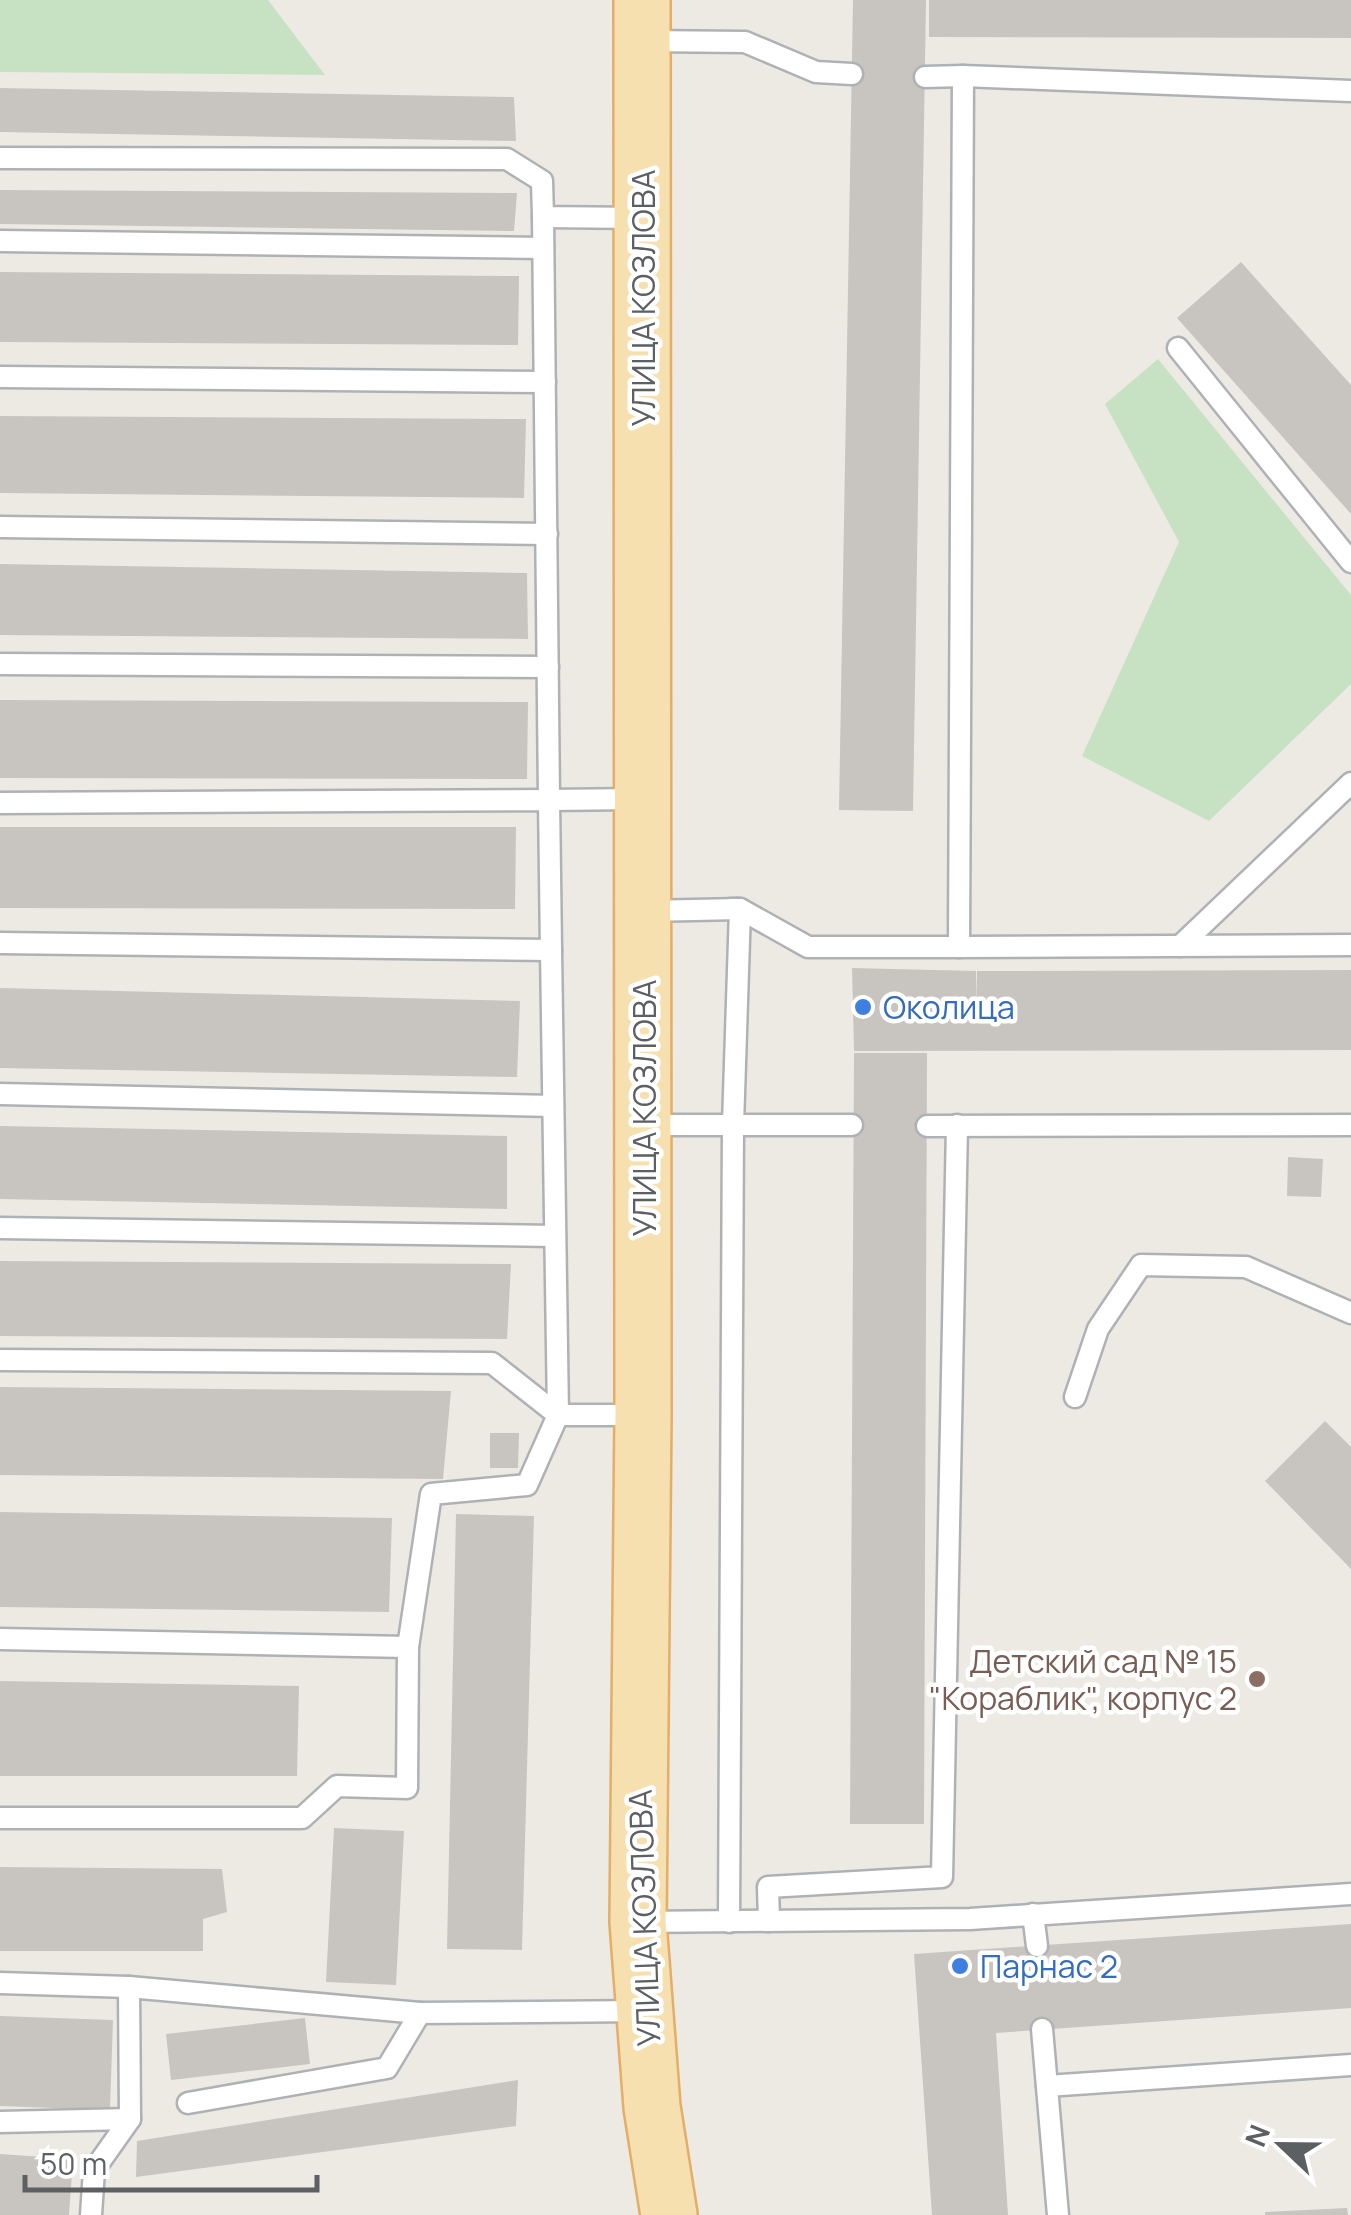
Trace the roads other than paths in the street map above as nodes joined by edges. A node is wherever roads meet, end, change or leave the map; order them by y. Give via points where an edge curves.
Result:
1 (642, 21) edge
2 (852, 74) dead end
3 (963, 76) junction
4 (925, 77) dead end
5 (1351, 91) edge
6 (0, 158) edge
7 (543, 217) junction
8 (642, 218) junction
9 (0, 241) edge
10 (543, 248) junction
11 (1178, 348) dead end
12 (0, 378) edge
13 (545, 382) junction
14 (0, 527) edge
15 (546, 534) junction
16 (1351, 562) edge
17 (0, 664) edge
18 (548, 667) junction
19 (1351, 783) edge
20 (644, 798) junction
21 (549, 800) junction
22 (0, 803) edge
23 (740, 908) junction
24 (644, 912) junction
25 (0, 943) edge
26 (1351, 944) edge
27 (1180, 946) junction
28 (960, 947) junction
29 (551, 950) junction
30 (0, 1094) edge
31 (554, 1106) junction
32 (644, 1125) junction
33 (733, 1125) junction
34 (852, 1125) dead end
35 (957, 1125) junction
36 (1351, 1125) edge
37 (927, 1126) dead end
38 (0, 1228) edge
39 (555, 1236) junction
40 (1351, 1313) edge
41 (0, 1360) edge
42 (1074, 1398) dead end
43 (558, 1415) junction
44 (644, 1415) junction
45 (0, 1640) edge
46 (408, 1647) junction
47 (0, 1818) edge
48 (1351, 1894) edge
49 (1033, 1914) junction
50 (768, 1921) junction
51 (638, 1922) junction
52 (730, 1922) junction
53 (1036, 1946) dead end
54 (0, 1984) edge
55 (129, 1987) junction
56 (646, 2011) junction
57 (420, 2013) junction
58 (1042, 2030) dead end
59 (1351, 2065) edge
60 (1048, 2086) junction
61 (188, 2103) dead end
62 (130, 2119) junction
63 (0, 2122) edge
64 (91, 2215) edge
65 (668, 2215) edge
66 (1058, 2215) edge

1 - 2 lane via 745,42 816,72
1 - 8 main road, УЛИЦА КОЗЛОВА
3 - 4 lane
3 - 5 lane
3 - 28 lane
6 - 7 lane via 507,160 542,181
7 - 8 lane
7 - 10 lane
8 - 20 main road, УЛИЦА КОЗЛОВА
9 - 10 lane
10 - 13 lane
11 - 16 lane
12 - 13 lane
13 - 15 lane
14 - 15 lane
15 - 18 lane
17 - 18 lane
18 - 21 lane
19 - 27 lane
20 - 21 lane
20 - 24 main road, УЛИЦА КОЗЛОВА
21 - 22 lane
21 - 29 lane
23 - 24 lane
23 - 28 lane via 808,948
23 - 33 lane
24 - 32 main road, УЛИЦА КОЗЛОВА
25 - 29 lane
26 - 27 lane
27 - 28 lane
29 - 31 lane
30 - 31 lane
31 - 39 lane
32 - 33 lane
32 - 44 main road, УЛИЦА КОЗЛОВА
33 - 34 lane
33 - 52 lane
35 - 36 lane
35 - 37 lane
35 - 50 lane via 942,1876 768,1887
38 - 39 lane
39 - 43 lane
40 - 42 lane via 1246,1267 1141,1266 1098,1329
41 - 43 lane via 492,1363
43 - 44 lane
43 - 46 lane via 526,1485 431,1494
44 - 51 main road, УЛИЦА КОЗЛОВА
45 - 46 lane
46 - 47 lane via 408,1788 337,1786 302,1818
48 - 49 lane
49 - 50 lane
49 - 53 lane
50 - 52 lane
51 - 52 lane
51 - 56 main road, УЛИЦА КОЗЛОВА
54 - 55 lane
55 - 57 lane
55 - 62 lane
56 - 57 lane
56 - 65 main road, УЛИЦА КОЗЛОВА
57 - 61 lane via 386,2068
58 - 60 lane
59 - 60 lane
60 - 66 lane
62 - 63 lane
62 - 64 lane via 94,2170

